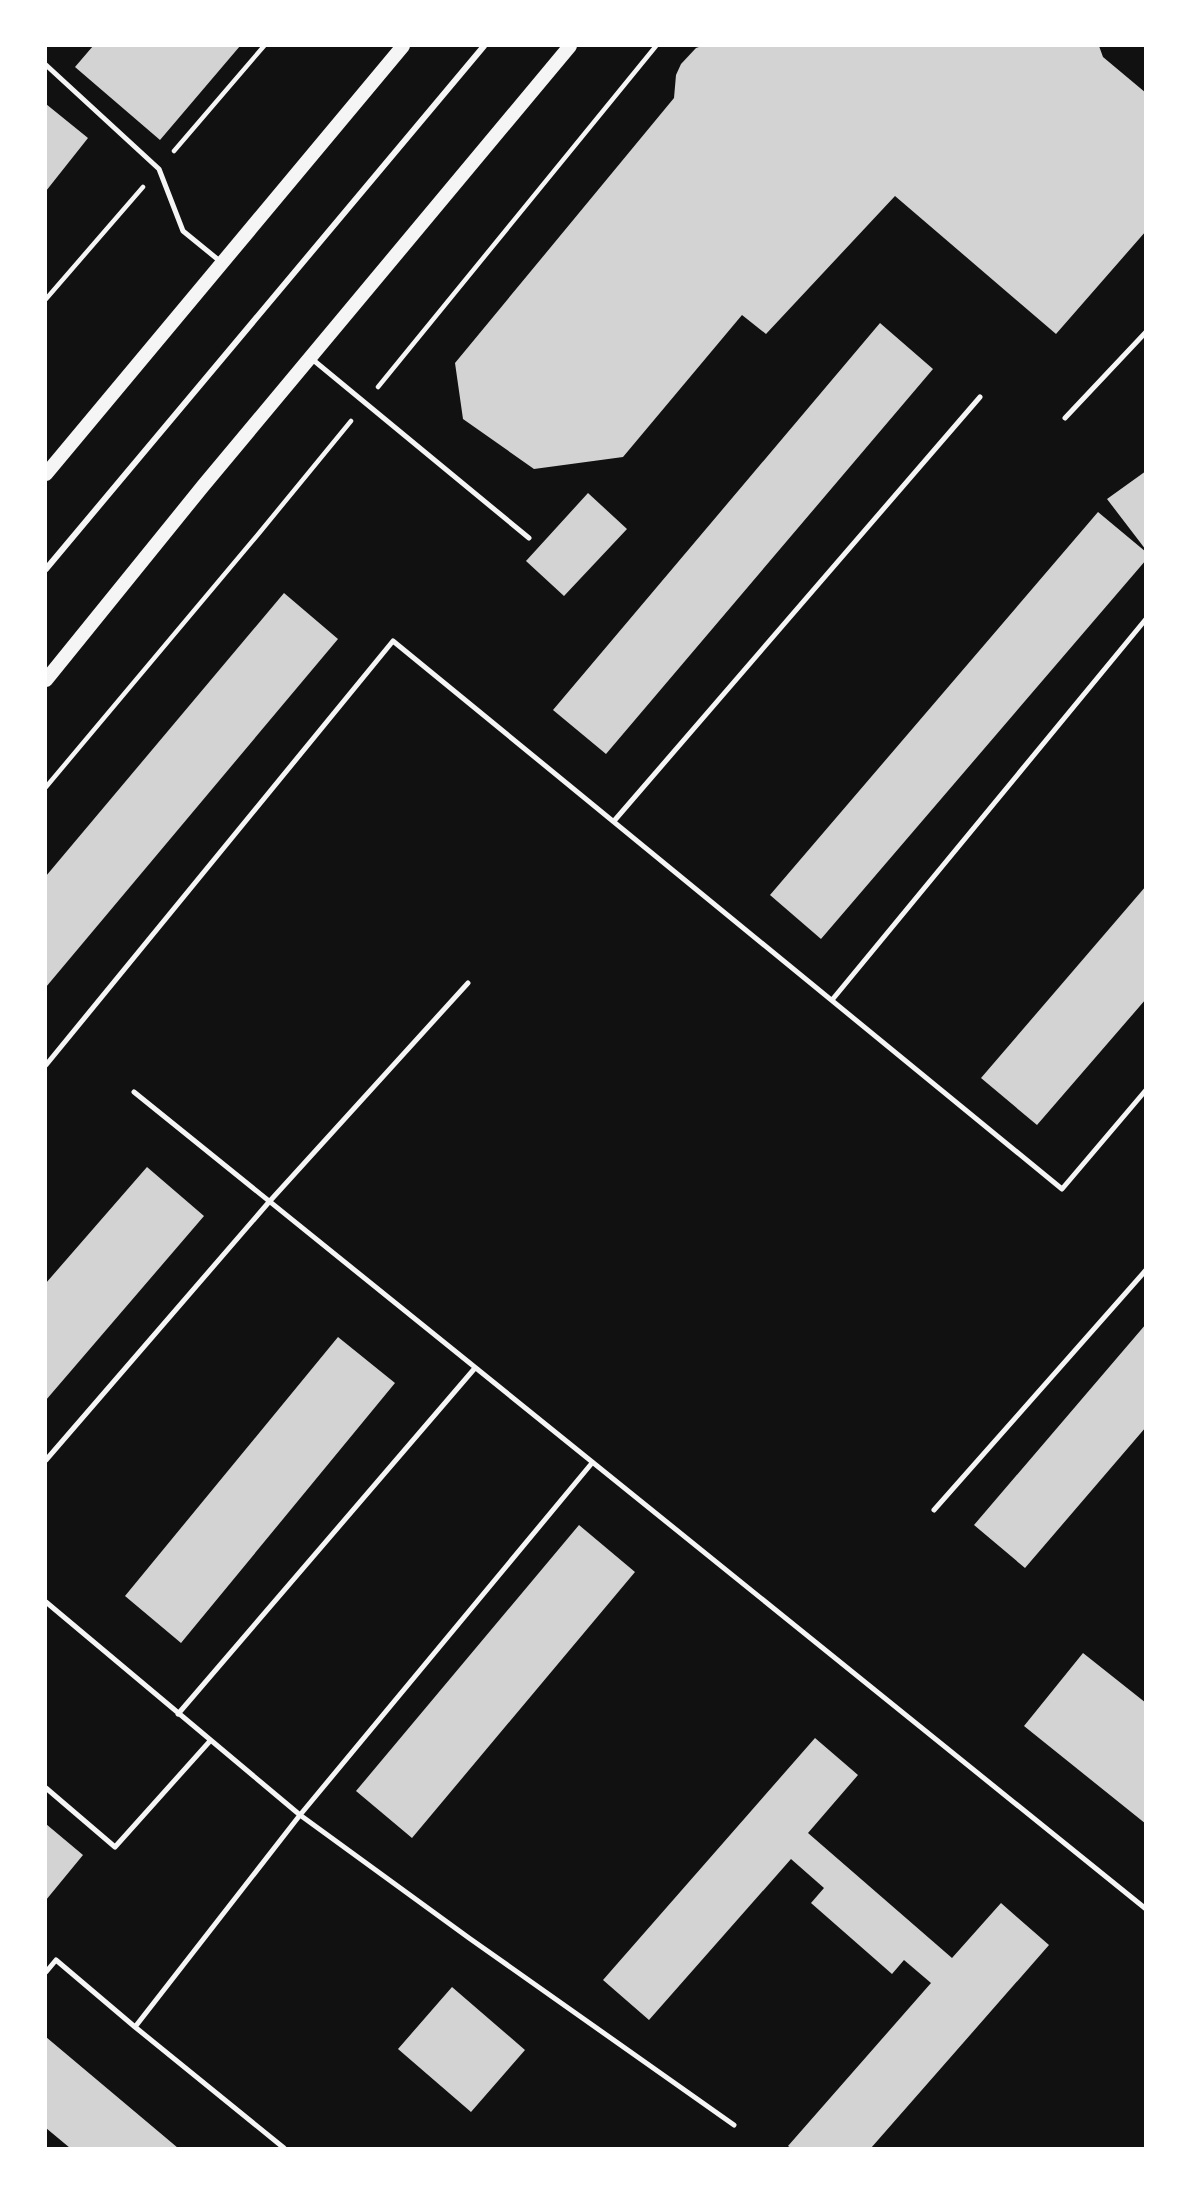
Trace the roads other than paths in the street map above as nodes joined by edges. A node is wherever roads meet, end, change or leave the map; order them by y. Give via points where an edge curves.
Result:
1 (403, 46) edge
2 (484, 46) edge
3 (570, 46) edge
4 (46, 65) edge
5 (222, 263) junction
6 (1146, 332) edge
7 (311, 358) junction
8 (980, 397) dead end
9 (1065, 418) dead end
10 (46, 474) edge
11 (528, 538) dead end
12 (46, 569) edge
13 (1146, 619) edge
14 (46, 680) edge
15 (614, 821) junction
16 (468, 983) dead end
17 (832, 1000) junction
18 (46, 1065) edge
19 (1146, 1090) edge
20 (134, 1092) dead end
21 (269, 1202) junction
22 (1146, 1270) edge
23 (475, 1368) junction
24 (46, 1460) edge
25 (592, 1463) junction
26 (934, 1510) dead end
27 (46, 1602) edge
28 (178, 1714) junction
29 (210, 1741) junction
30 (46, 1788) edge
31 (300, 1815) junction
32 (1146, 1909) edge
33 (46, 1972) edge
34 (135, 2027) junction
35 (734, 2125) dead end
36 (284, 2148) edge

1 - 5 main road
2 - 12 street
3 - 7 main road
4 - 5 lane via 159,169 183,230
5 - 10 main road
6 - 9 lane
7 - 11 lane
7 - 14 main road
8 - 15 lane
13 - 17 lane
15 - 17 lane
15 - 18 lane via 393,641
16 - 21 lane
17 - 19 lane via 1062,1189
20 - 21 lane
21 - 23 lane
21 - 24 lane
22 - 26 lane
23 - 25 lane
23 - 28 lane
25 - 31 lane
25 - 32 lane
27 - 28 lane
28 - 29 lane
29 - 30 lane via 115,1847
29 - 31 lane
31 - 34 lane
31 - 35 lane
33 - 34 lane via 56,1959
34 - 36 lane

